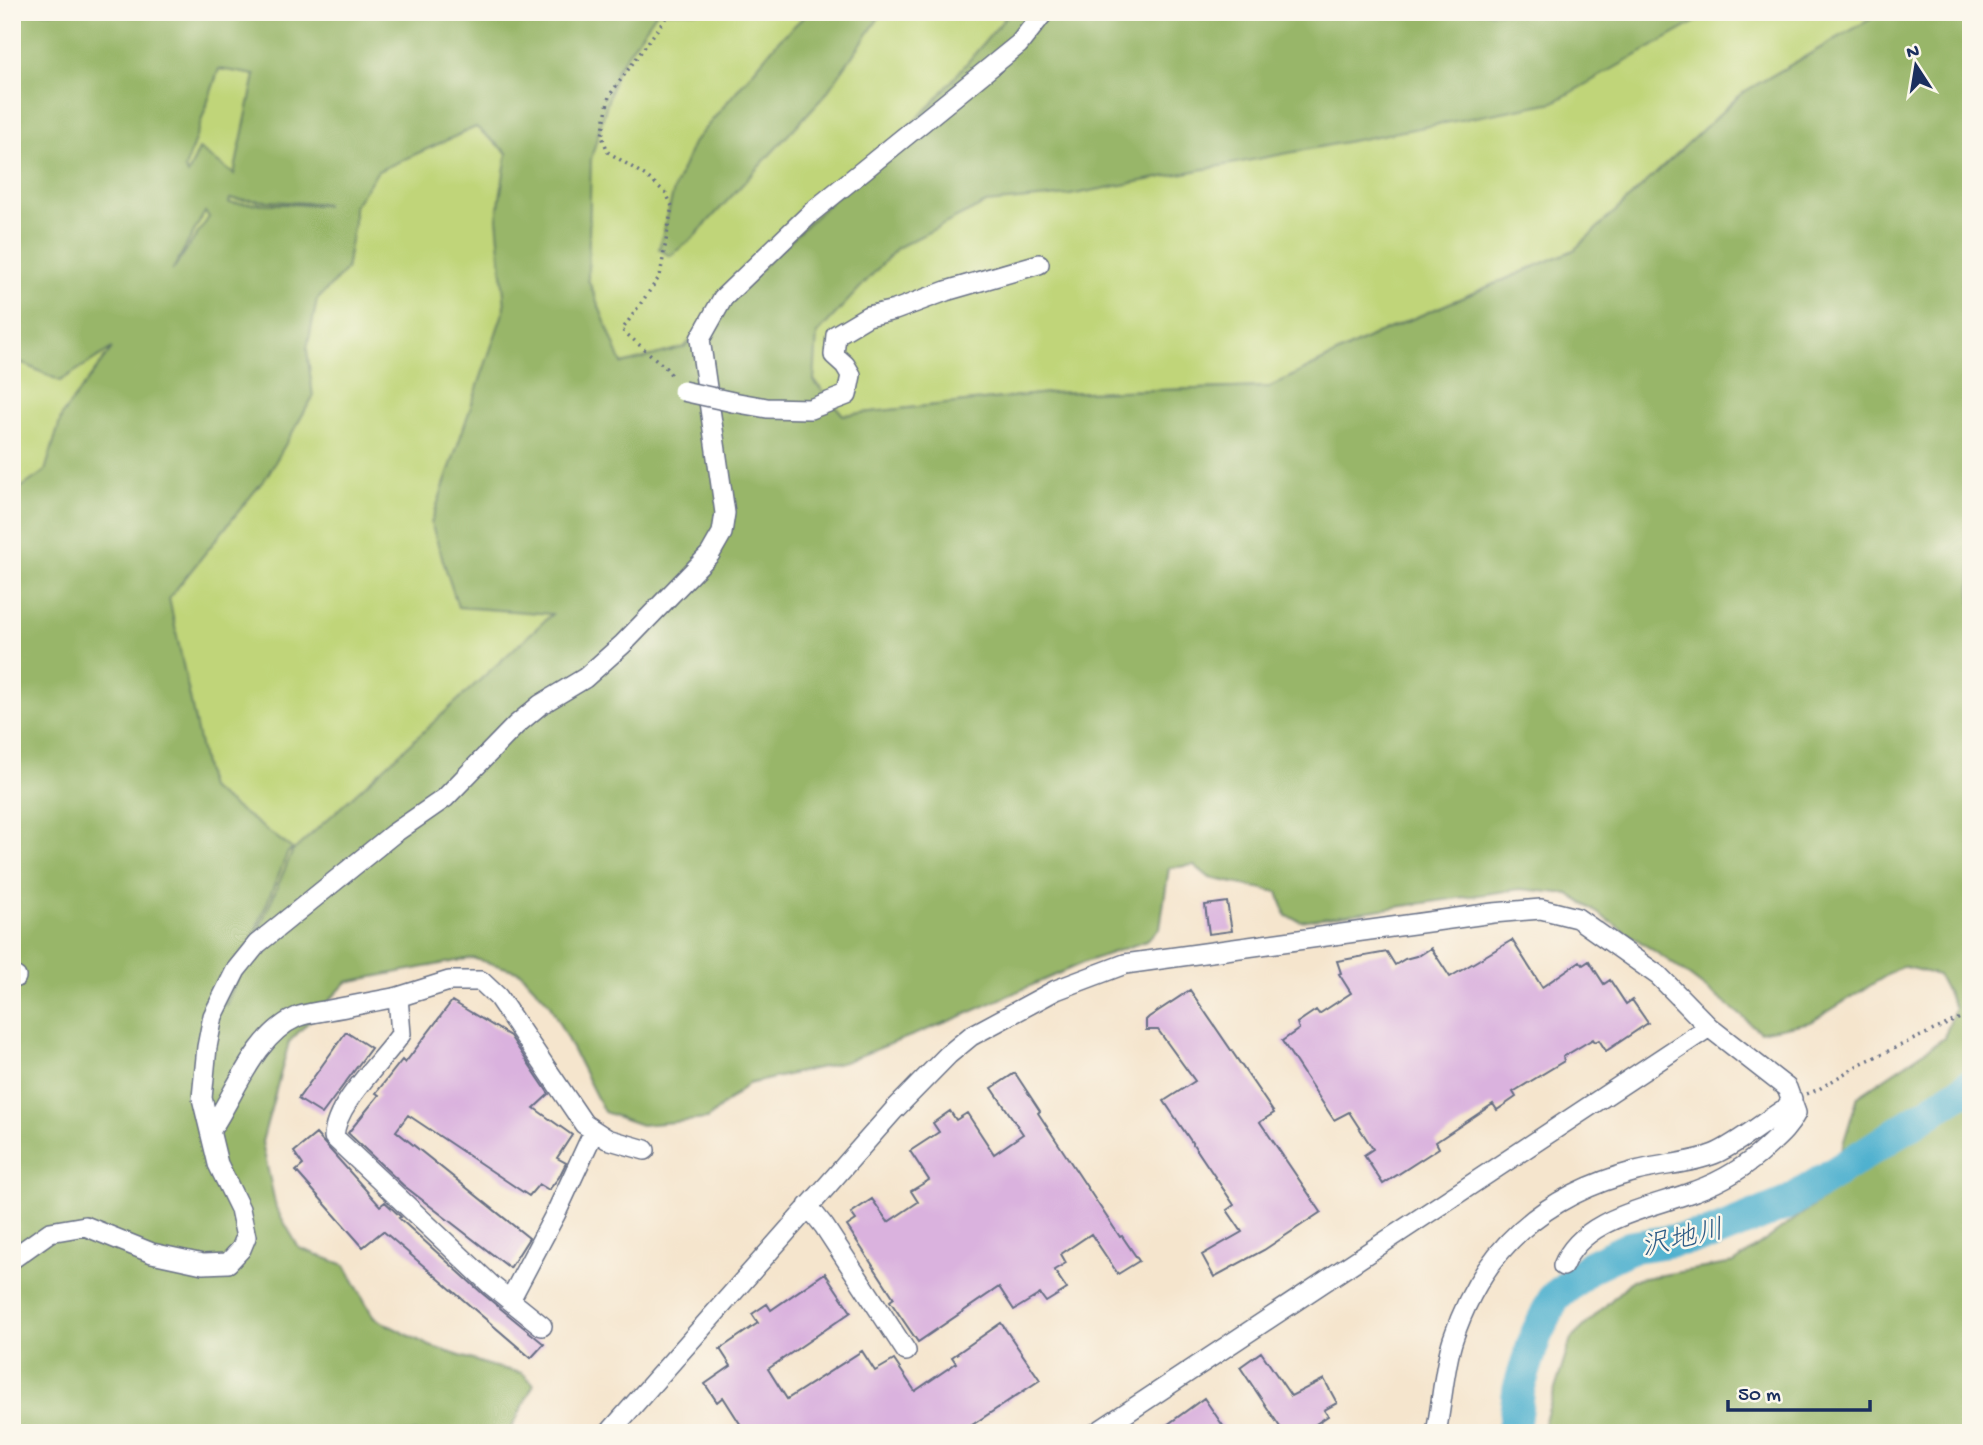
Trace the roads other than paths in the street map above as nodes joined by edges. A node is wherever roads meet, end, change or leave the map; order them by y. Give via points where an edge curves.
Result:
1 (1044, 12) edge
2 (1039, 264) dead end
3 (683, 391) road end
4 (398, 997) junction
5 (1709, 1027) junction
6 (1792, 1099) junction
7 (210, 1131) junction
8 (594, 1131) junction
9 (645, 1150) dead end
10 (808, 1206) junction
11 (12, 1259) edge
12 (1563, 1266) dead end
13 (510, 1300) junction
14 (542, 1326) dead end
15 (906, 1351) dead end
16 (609, 1433) edge
17 (1096, 1433) edge
18 (1436, 1433) edge

1 - 7 street via 1019,44 812,212 723,298 700,339 724,513 722,533 710,554 585,678 540,705 444,798 257,944 236,970 213,1016 202,1098
2 - 3 street, bridge via 868,316 836,335 834,355 851,375 847,395 810,409 767,408
4 - 7 street via 298,1016 266,1041
4 - 8 street via 449,981 481,981 498,997 584,1124
4 - 13 street via 401,1034 334,1123 334,1137
5 - 6 street via 1787,1088
5 - 10 street via 1659,976 1577,918 1541,909 1125,964 1056,990 971,1036 894,1110
5 - 17 street
6 - 12 street via 1796,1113 1790,1125 1733,1175 1590,1231 1568,1253
6 - 18 street via 1786,1108 1717,1153 1635,1171 1590,1188 1543,1213 1511,1237 1489,1263 1468,1300 1452,1342
7 - 11 street via 246,1237 228,1263 203,1264 152,1253 85,1226 50,1232
8 - 9 street
8 - 13 street
10 - 15 street
10 - 16 street
13 - 14 street

